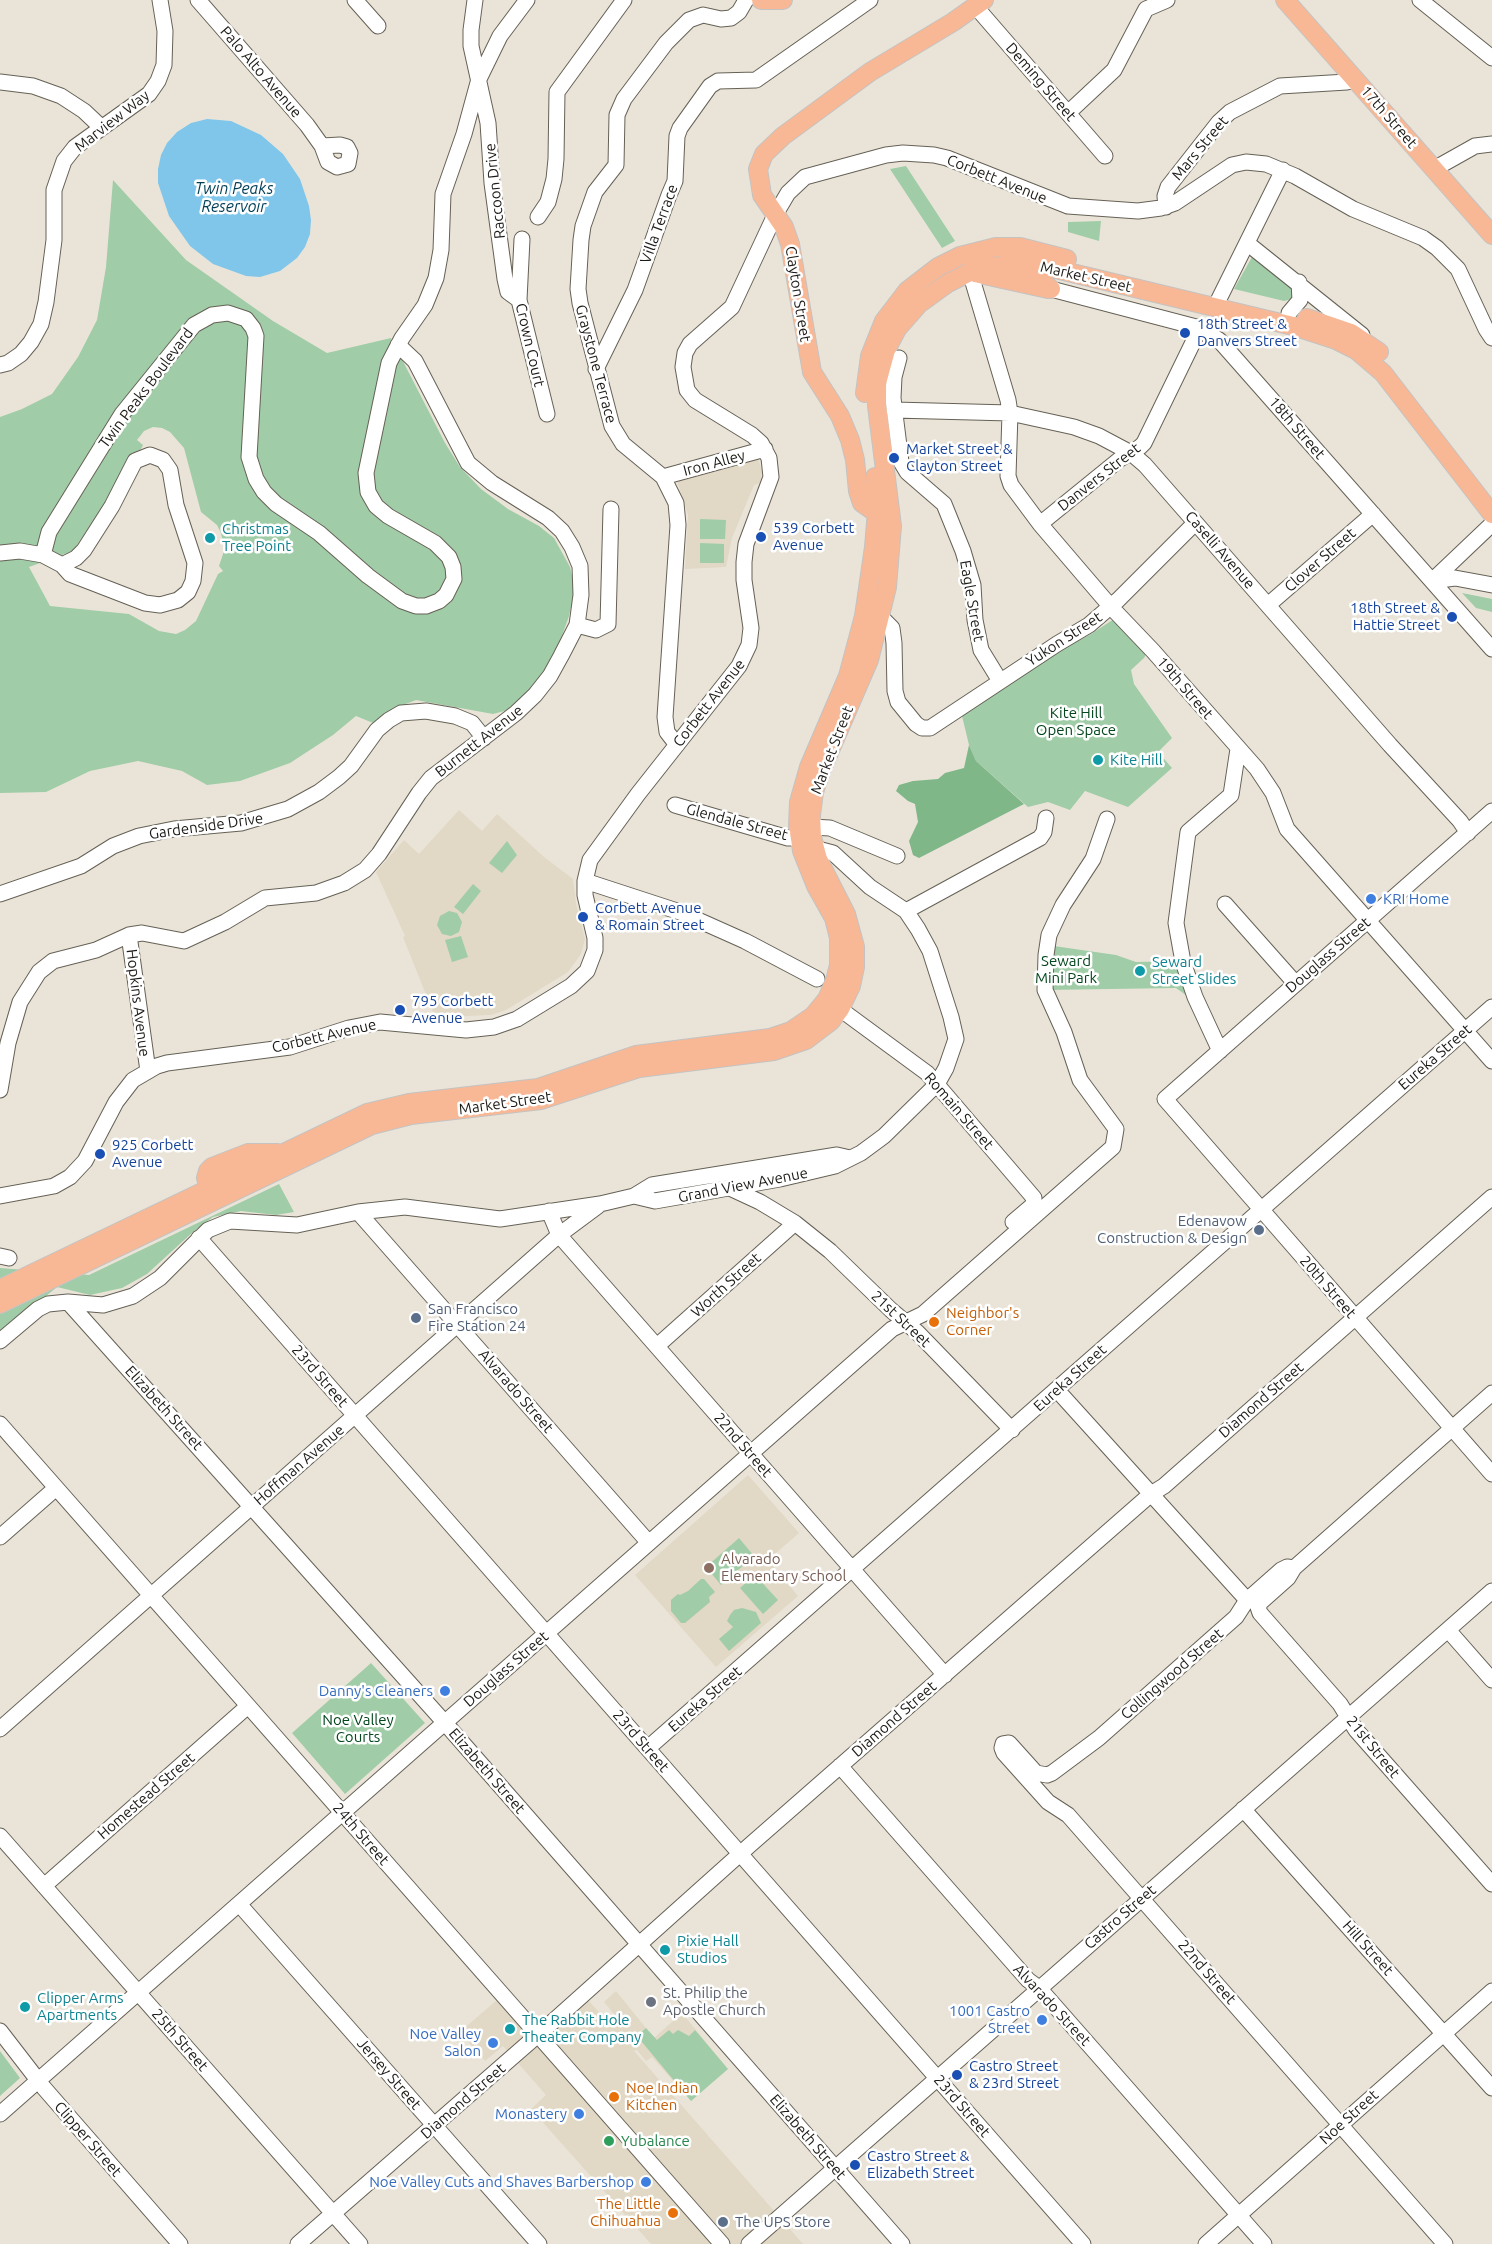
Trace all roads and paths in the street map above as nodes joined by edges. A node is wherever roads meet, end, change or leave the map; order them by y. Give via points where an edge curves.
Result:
1 (160, 0) edge
2 (198, 0) edge
3 (355, 0) edge
4 (475, 0) edge
5 (526, 0) edge
6 (624, 0) edge
7 (746, 0) edge
8 (761, 0) edge
9 (783, 0) edge
10 (870, 0) edge
11 (1167, 0) edge
12 (1285, 0) edge
13 (1420, 0) edge
14 (980, 3) edge
15 (378, 26) dead end
16 (1492, 58) edge
17 (479, 79) junction
18 (1355, 79) junction
19 (0, 82) edge
20 (1068, 113) junction
21 (102, 128) junction
22 (1492, 144) edge
23 (322, 146) dead end
24 (1106, 156) dead end
25 (1283, 170) junction
26 (1434, 170) junction
27 (1166, 207) junction
28 (775, 215) junction
29 (538, 216) dead end
30 (1492, 236) edge
31 (522, 239) dead end
32 (1247, 243) junction
33 (1020, 264) junction
34 (938, 267) junction
35 (970, 272) junction
36 (1299, 282) junction
37 (1051, 289) junction
38 (519, 300) junction
39 (1217, 302) junction
40 (1289, 314) junction
41 (1200, 328) junction
42 (1492, 338) edge
43 (891, 340) junction
44 (398, 345) junction
45 (1372, 346) junction
46 (899, 358) joint
47 (0, 364) edge
48 (596, 369) junction
49 (894, 410) junction
50 (1010, 413) junction
51 (547, 414) dead end
52 (765, 449) junction
53 (1131, 453) junction
54 (663, 477) junction
55 (858, 491) junction
56 (1492, 496) edge
57 (611, 509) dead end
58 (884, 510) junction
59 (1373, 514) junction
60 (1492, 514) edge
61 (1195, 523) junction
62 (1040, 524) junction
63 (1492, 524) edge
64 (0, 553) edge
65 (42, 555) junction
66 (62, 565) junction
67 (872, 570) junction
68 (1432, 581) junction
69 (1492, 585) edge
70 (1268, 605) junction
71 (1111, 607) junction
72 (872, 618) junction
73 (577, 626) junction
74 (1492, 649) edge
75 (1000, 681) junction
76 (484, 738) junction
77 (677, 745) junction
78 (1238, 749) junction
79 (675, 805) dead end
80 (1492, 812) edge
81 (1046, 818) dead end
82 (1107, 819) dead end
83 (1468, 833) junction
84 (808, 838) junction
85 (897, 856) dead end
86 (585, 881) junction
87 (0, 894) edge
88 (1225, 904) dead end
89 (906, 911) junction
90 (1368, 921) junction
91 (129, 935) junction
92 (817, 979) dead end
93 (1296, 984) junction
94 (1492, 1007) edge
95 (840, 1009) junction
96 (1465, 1031) junction
97 (1220, 1051) junction
98 (1492, 1061) edge
99 (148, 1071) junction
100 (937, 1084) junction
101 (0, 1090) edge
102 (1165, 1100) joint
103 (850, 1158) junction
104 (780, 1179) junction
105 (732, 1189) junction
106 (216, 1192) junction
107 (0, 1196) edge
108 (634, 1196) junction
109 (1492, 1197) edge
110 (600, 1204) junction
111 (1032, 1205) joint
112 (1260, 1209) junction
113 (549, 1211) junction
114 (358, 1212) junction
115 (789, 1220) junction
116 (559, 1235) junction
117 (199, 1238) junction
118 (0, 1289) edge
119 (68, 1302) junction
120 (0, 1304) edge
121 (1355, 1318) junction
122 (905, 1322) junction
123 (458, 1325) junction
124 (0, 1341) edge
125 (657, 1346) junction
126 (1057, 1390) junction
127 (1492, 1393) edge
128 (355, 1416) junction
129 (0, 1424) edge
130 (1452, 1428) junction
131 (1012, 1430) junction
132 (751, 1454) junction
133 (1492, 1474) edge
134 (56, 1488) junction
135 (1151, 1494) junction
136 (253, 1506) junction
137 (0, 1537) edge
138 (649, 1543) junction
139 (853, 1570) junction
140 (1492, 1591) edge
141 (152, 1596) junction
142 (1253, 1604) junction
143 (1448, 1630) junction
144 (546, 1633) junction
145 (945, 1675) junction
146 (1492, 1680) edge
147 (248, 1706) junction
148 (1348, 1717) junction
149 (445, 1723) junction
150 (0, 1729) edge
151 (648, 1748) junction
152 (840, 1766) junction
153 (1041, 1775) joint
154 (1243, 1809) junction
155 (343, 1812) junction
156 (0, 1836) edge
157 (741, 1853) junction
158 (1492, 1884) edge
159 (44, 1886) junction
160 (1142, 1898) junction
161 (239, 1904) junction
162 (639, 1943) junction
163 (1039, 1988) junction
164 (1492, 1991) edge
165 (138, 1993) junction
166 (0, 2031) edge
167 (1443, 2032) junction
168 (538, 2035) junction
169 (937, 2078) junction
170 (38, 2081) junction
171 (1492, 2088) edge
172 (0, 2114) edge
173 (435, 2125) junction
174 (1341, 2125) junction
175 (835, 2168) junction
176 (333, 2214) junction
177 (1239, 2215) junction
178 (180, 2244) edge
179 (298, 2244) edge
180 (360, 2244) edge
181 (539, 2244) edge
182 (722, 2244) edge
183 (748, 2244) edge
184 (902, 2244) edge
185 (1083, 2244) edge
186 (1206, 2244) edge
187 (1264, 2244) edge
188 (1445, 2244) edge

1 - 21 street, Marview Way via 165,31 164,65 158,81 149,94
2 - 23 street, Palo Alto Avenue via 289,102
3 - 15 street
4 - 17 street, Raccoon Drive via 471,46
5 - 17 street, Twin Peaks Boulevard via 500,36
6 - 29 street via 557,92 554,179 548,202
7 - 48 street, Graystone Terrace via 731,18 703,15 689,20 666,43 618,110 616,165 597,188 581,233 579,297
8 - 9 main road
10 - 48 street, Villa Terrace via 756,80 718,81 710,86 680,128 675,181 635,290
11 - 20 street via 1146,9 1114,70
12 - 18 main road, 17th Street
13 - 16 street
14 - 20 street, Deming Street
14 - 28 main road, Clayton Street via 877,68 769,148 759,162 758,177 762,195
17 - 38 street, Raccoon Drive via 508,291
17 - 44 street, Twin Peaks Boulevard via 443,194 436,278 422,310
18 - 26 main road, 17th Street
18 - 27 street, Mars Street via 1280,86 1230,112 1168,187
19 - 21 street via 33,86 62,96
20 - 24 street, Deming Street
21 - 47 street, Marview Way via 75,147 64,161 54,190 54,240 41,324 21,354
22 - 26 street via 1475,146
25 - 27 street, Corbett Avenue via 1266,164 1238,163
25 - 32 street
25 - 42 street, Corbett Avenue via 1353,209 1423,237 1437,248 1462,277
26 - 30 main road, 17th Street
27 - 28 street, Corbett Avenue via 1138,211 1068,206 947,158 903,153 804,177 788,193
28 - 52 street, Corbett Avenue via 732,307 690,344 683,367 687,390 695,400 752,435
28 - 55 main road, Clayton Street via 790,244 809,365 850,440
31 - 38 street, Crown Court
32 - 36 street
32 - 39 street
33 - 34 main road via 997,257
33 - 35 main road, Market Street
33 - 37 main road
33 - 39 main road, Market Street
34 - 39 main road, Market Street via 985,248 1020,247
34 - 58 main road, Market Street via 907,291 891,311 870,356 865,394 877,487
35 - 37 main road
35 - 43 main road, Market Street via 928,296 903,321
35 - 50 street, 19th Street
36 - 40 street via 1300,300
36 - 45 street
37 - 41 street, 18th Street
38 - 51 street, Crown Court
39 - 40 main road, Market Street
39 - 60 main road, Market Street via 1315,333 1365,356
40 - 45 main road, Market Street via 1340,328
41 - 53 street, Danvers Street via 1144,443
41 - 59 street, 18th Street via 1219,340
43 - 46 main road
43 - 58 main road, Market Street via 879,372 877,394
44 - 65 street, Twin Peaks Boulevard via 382,395 367,487 379,509 435,543 449,557 453,584 435,603 416,606 397,598 264,492 249,457 256,336 249,321 232,314 212,315 194,325 122,414 49,532
44 - 73 street, Burnett Avenue via 415,361 468,463 548,518 570,542 581,574
45 - 56 main road, Market Street via 1392,365
46 - 49 street, Eagle Street via 893,388
48 - 54 street, Graystone Terrace via 615,433
49 - 50 street, Caselli Avenue
49 - 75 street, Eagle Street via 903,467 944,504 963,551 973,585 977,634
50 - 53 street, Caselli Avenue via 1074,427
50 - 62 street, 19th Street via 1008,476
52 - 54 street, Iron Alley
52 - 77 street, Corbett Avenue via 771,477 746,544 744,562 751,628 749,645 742,662
53 - 61 street, Caselli Avenue
53 - 62 street, Danvers Street
54 - 77 street, Graystone Terrace via 674,495 678,518 665,717 668,732
55 - 58 main road via 865,506
55 - 67 main road, Clayton Street
57 - 73 street via 608,624 596,630
58 - 67 main road, Market Street
58 - 72 main road, Market Street via 892,537 889,572
59 - 68 street, 18th Street
59 - 70 street, Clover Street
61 - 70 street, Caselli Avenue
61 - 71 street, Yukon Street
62 - 71 street, 19th Street
63 - 68 street
64 - 65 street
65 - 66 street
66 - 66 street via 70,574 145,603 166,604 183,596 193,581 195,563 176,505 170,470 163,460 150,455 135,461 84,550
67 - 72 main road, Market Street
68 - 69 street via 1455,578
68 - 74 street, 18th Street
70 - 83 street, Caselli Avenue
71 - 75 street, Yukon Street via 1089,626
71 - 78 street, 19th Street
72 - 75 street, Yukon Street via 889,623 893,634 898,702 916,724 926,729
72 - 84 main road, Market Street via 865,670 817,782
73 - 76 street, Burnett Avenue via 535,695
76 - 87 street, Gardenside Drive via 472,723 455,716 426,711 402,713 377,730 339,777 288,809 241,823 139,836 113,846 81,866
76 - 91 street, Burnett Avenue via 431,778 379,854 365,870 344,884 308,894 265,898 184,940 142,933
77 - 86 street, Corbett Avenue via 593,854
78 - 90 street, 19th Street via 1273,793 1287,829
78 - 97 street via 1231,795 1188,832 1176,922 1183,962
79 - 84 street, Glendale Street via 788,838
80 - 83 street, Douglass Street
81 - 89 street via 1040,838
82 - 122 street, Douglass Street via 1093,860 1063,905 1049,935 1045,990 1080,1080 1116,1130 1113,1147 923,1314
83 - 90 street, Douglass Street
84 - 85 street via 830,828
84 - 89 street, Grand View Avenue via 833,852 870,887
84 - 95 main road, Market Street via 853,935 855,967
84 - 106 main road, Market Street via 810,875 834,918 840,957 836,981 827,999 799,1026 760,1040 636,1055 538,1088 381,1108 282,1153 248,1153 219,1163 206,1174
86 - 92 street via 680,912
86 - 99 street, Corbett Avenue via 595,939 591,964 571,986 509,1023 466,1030 380,1022 290,1047 167,1063
88 - 93 street
89 - 100 street, Grand View Avenue via 930,951 956,1039
90 - 93 street, Douglass Street
90 - 96 street, 19th Street
91 - 99 street, Hopkins Avenue
91 - 101 street, Burnett Avenue via 96,950 53,961 39,972 20,1002
93 - 97 street, Douglass Street
94 - 96 street, Eureka Street
95 - 100 street, Romain Street
95 - 106 main road, Market Street via 815,1034 774,1051 645,1066 541,1100 385,1121
96 - 98 street, 19th Street
96 - 112 street, Eureka Street
97 - 102 street, Douglass Street
99 - 107 street, Corbett Avenue via 133,1080 116,1102 85,1161 70,1177 54,1185
100 - 103 street, Grand View Avenue via 878,1141
100 - 111 street, Romain Street via 1034,1198
102 - 112 street, 20th Street
103 - 104 street, Grand View Avenue via 835,1166
103 - 108 street, Grand View Avenue via 837,1155 652,1185
104 - 105 street, Grand View Avenue
104 - 115 street via 774,1190 775,1202
105 - 108 street, Grand View Avenue via 655,1201
105 - 115 street, 21st Street
106 - 118 main road, Market Street
106 - 120 main road, Market Street
108 - 110 street, Grand View Avenue
109 - 121 street, Diamond Street
110 - 113 street, Grand View Avenue
110 - 116 street, Hoffman Avenue
111 - 122 street, Douglass Street via 916,1307
112 - 121 street, 20th Street
112 - 126 street, Eureka Street
113 - 114 street, Grand View Avenue via 500,1219 405,1206
113 - 116 street, 22nd Street
114 - 117 street, Grand View Avenue via 297,1225 230,1221
114 - 123 street, Alvarado Street
115 - 122 street, 21st Street via 830,1251
115 - 125 street, Worth Street
116 - 123 street, Hoffman Avenue
116 - 125 street, 22nd Street
117 - 119 street, Grand View Avenue via 160,1278 133,1296 103,1305
117 - 128 street, 23rd Street
119 - 124 street, Grand View Avenue via 58,1301 38,1309
119 - 136 street, Elizabeth Street
121 - 130 street, 20th Street
121 - 135 street, Diamond Street
122 - 131 street, 21st Street
122 - 132 street, Douglass Street via 892,1329
123 - 128 street, Hoffman Avenue
123 - 138 street, Alvarado Street
125 - 132 street, 22nd Street
126 - 131 street, Eureka Street
126 - 135 street, 21st Street
127 - 130 street, Collingwood Street
128 - 136 street, Hoffman Avenue
128 - 144 street, 23rd Street
129 - 134 street, 24th Street
130 - 133 street, 20th Street
130 - 142 street, Collingwood Street via 1294,1568 1281,1570
131 - 139 street, Eureka Street
132 - 138 street, Douglass Street
132 - 139 street, 22nd Street
134 - 137 street
134 - 141 street, 24th Street
135 - 142 street, 21st Street
135 - 145 street, Diamond Street
136 - 141 street, Hoffman Avenue
136 - 149 street, Elizabeth Street
138 - 144 street, Douglass Street
139 - 145 street, 22nd Street
139 - 151 street, Eureka Street
140 - 143 street, Castro Street
141 - 147 street, 24th Street
141 - 150 street, Hoffman Avenue
142 - 148 street, 21st Street
142 - 153 street, Collingwood Street via 1099,1738 1053,1773
143 - 146 street
143 - 148 street, Castro Street
144 - 149 street, Douglass Street
144 - 151 street, 23rd Street
145 - 152 street, Diamond Street
147 - 155 street, 24th Street
147 - 159 street, Homestead Street
148 - 154 street, Castro Street
148 - 158 street, 21st Street
149 - 155 street, Douglass Street
149 - 162 street, Elizabeth Street
151 - 157 street, 23rd Street
152 - 157 street, Diamond Street
152 - 163 street, Alvarado Street
153 - 160 street, 22nd Street via 1009,1743 1003,1744 1004,1753 1048,1802 1068,1815
154 - 160 street, Castro Street
154 - 167 street, Hill Street
155 - 161 street, Douglass Street
155 - 168 street, 24th Street
156 - 159 street, 25th Street
157 - 162 street, Diamond Street
157 - 169 street, 23rd Street
159 - 165 street, 25th Street
160 - 163 street, Castro Street
160 - 174 street, 22nd Street
161 - 165 street, Douglass Street
161 - 173 street, Jersey Street
162 - 168 street, Diamond Street
162 - 175 street, Elizabeth Street
163 - 169 street, Castro Street
163 - 177 street, Alvarado Street
164 - 167 street, Noe Street
165 - 170 street, Douglass Street
165 - 176 street, 25th Street
166 - 170 street, Clipper Street
167 - 171 street, Hill Street
167 - 174 street, Noe Street
168 - 173 street, Diamond Street
168 - 182 street, 24th Street
169 - 175 street, Castro Street
169 - 185 street, 23rd Street
170 - 172 street, Douglass Street
170 - 178 street, Clipper Street
173 - 176 street, Diamond Street
173 - 181 street, Jersey Street
174 - 177 street, Noe Street
174 - 188 street, 22nd Street
175 - 183 street, Castro Street
175 - 184 street, Elizabeth Street
176 - 179 street, Diamond Street
176 - 180 street, 25th Street
177 - 186 street, Noe Street
177 - 187 street, Alvarado Street

